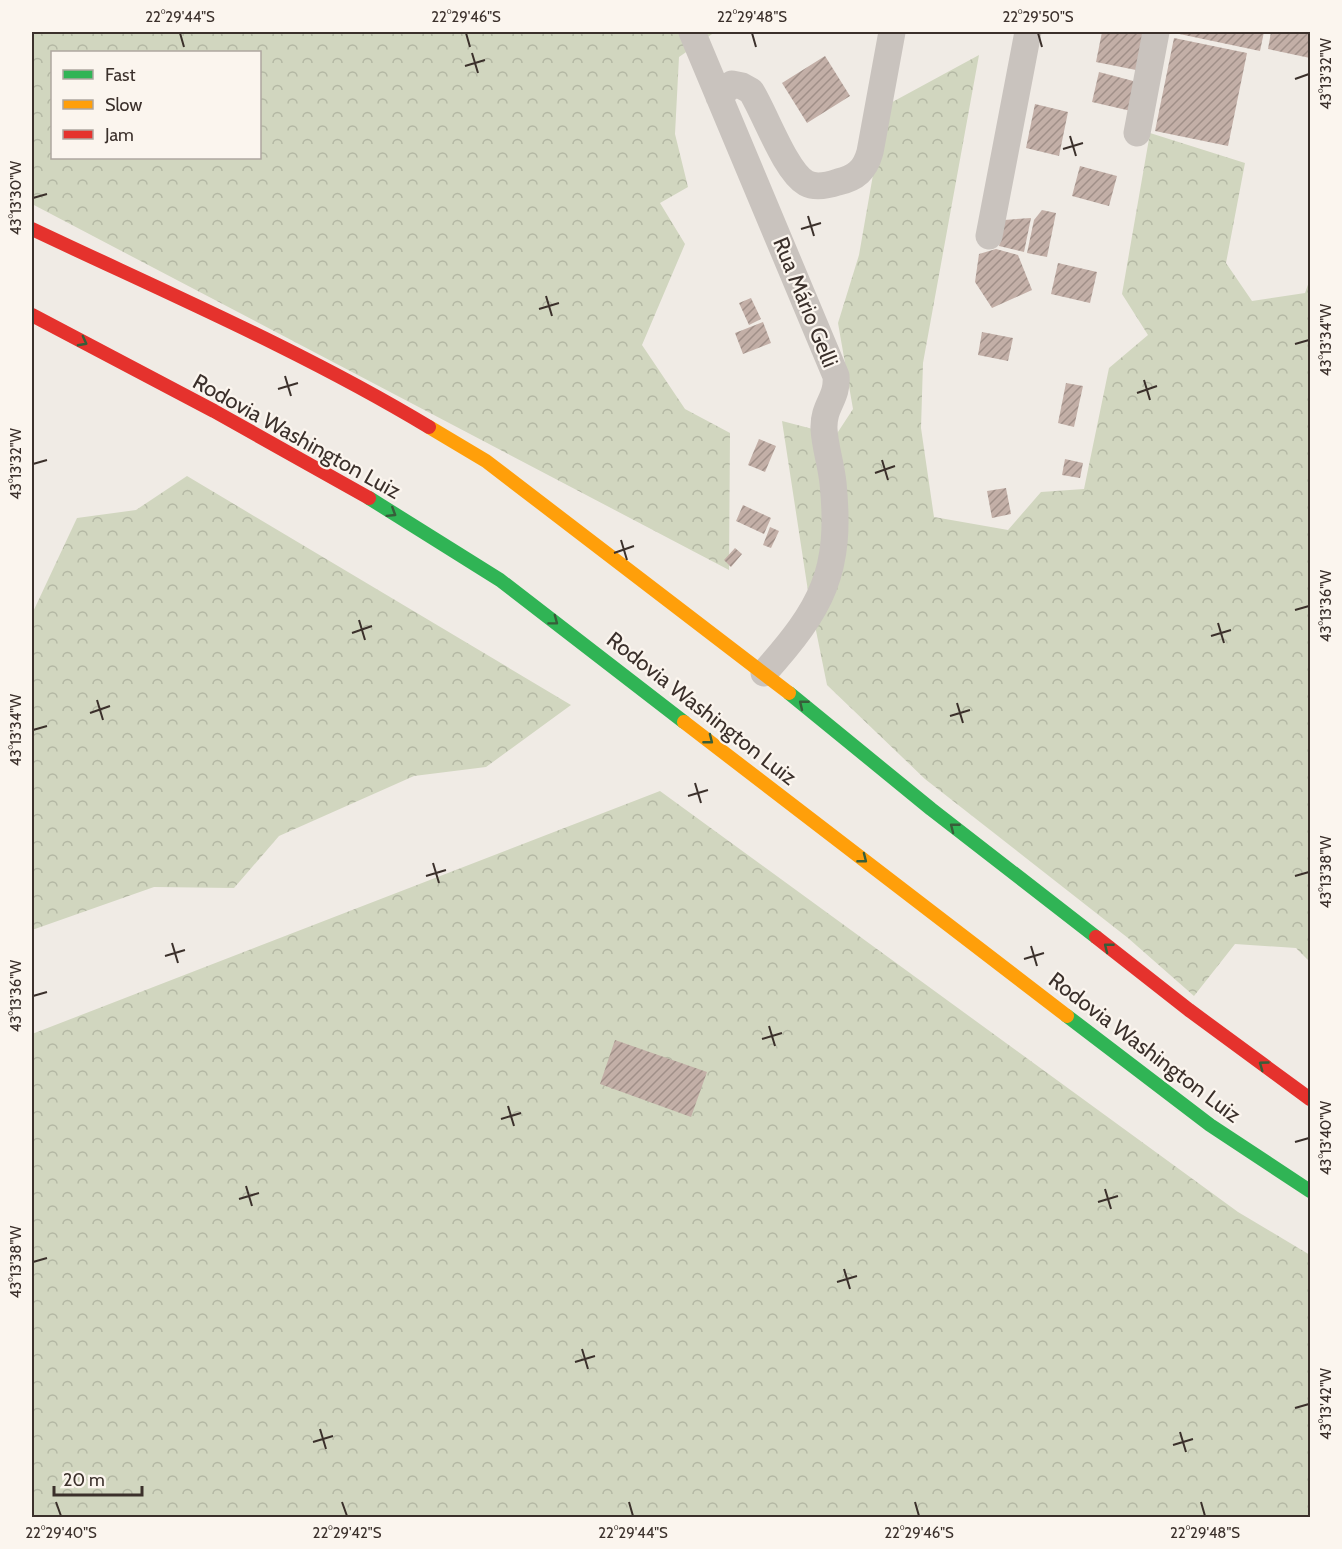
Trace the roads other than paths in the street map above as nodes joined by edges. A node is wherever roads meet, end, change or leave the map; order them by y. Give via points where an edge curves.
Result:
1 (692, 32) edge
2 (892, 32) edge
3 (1028, 32) edge
4 (1156, 32) edge
5 (719, 97) junction
6 (1137, 133) dead end
7 (32, 229) edge
8 (989, 236) dead end
9 (32, 315) edge
10 (764, 673) junction
11 (1311, 1099) edge
12 (1311, 1191) edge

1 - 5 street, Rua Mário Gelli
2 - 5 street via 867,165 848,180 821,186 807,183 791,168 751,91 732,84
3 - 8 street
4 - 6 street
5 - 10 street, Rua Mário Gelli via 837,383 824,417 834,511 833,554 827,582 806,623
7 - 10 highway via 303,358 486,461
9 -> 12 highway, Rodovia Washington Luiz via 352,488 500,580 1210,1125
11 -> 10 highway via 986,852

